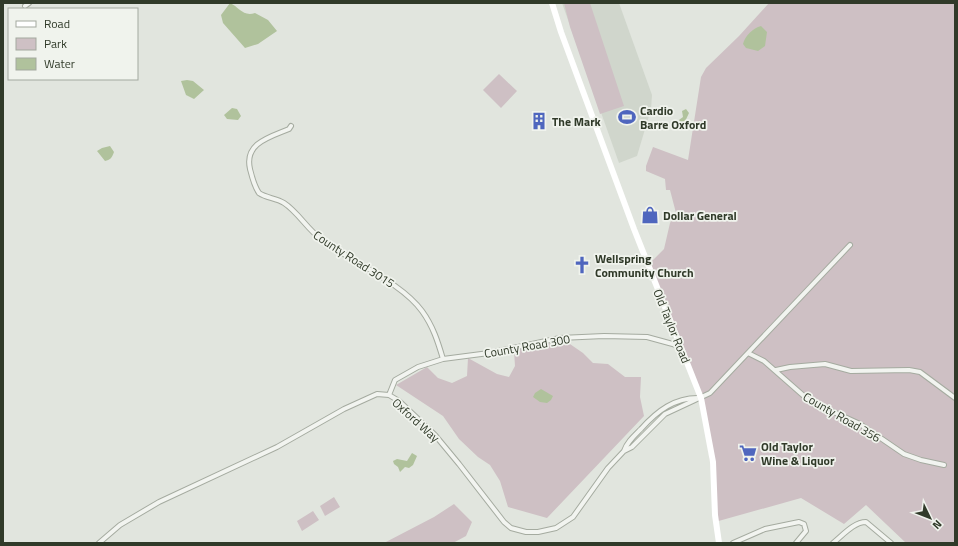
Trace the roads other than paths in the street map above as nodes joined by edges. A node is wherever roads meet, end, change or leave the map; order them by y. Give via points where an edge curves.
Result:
1 (552, 3) edge
2 (291, 126) dead end
3 (850, 245) dead end
4 (680, 346) junction
5 (748, 353) junction
6 (443, 359) junction
7 (776, 370) junction
8 (389, 395) junction
9 (701, 398) junction
10 (955, 398) edge
11 (624, 451) junction
12 (944, 466) dead end
13 (99, 543) edge
14 (718, 543) edge
15 (733, 543) edge
16 (796, 543) edge
17 (833, 543) edge
18 (892, 543) edge

1 - 4 street, Old Taylor Road
2 - 6 street, County Road 3015 via 262,140 251,150 249,166 259,193 284,202 312,232 338,252 407,295 424,314 435,334
3 - 5 street
4 - 6 street, County Road 300 via 647,337 560,338 489,353
4 - 9 street, Old Taylor Road
5 - 7 street, County Road 356
5 - 9 street via 710,393
6 - 8 street, County Road 300 via 418,367 396,380
7 - 10 street via 826,364 851,371 909,370 920,372
7 - 12 street, County Road 356 via 816,404 860,424 904,454
8 - 11 street, Oxford Way via 405,406 447,448 504,522 512,528 526,532 549,530 573,517 608,468
8 - 13 street, Oxford Way via 370,396 277,447 159,502 120,526
9 - 11 street, Oxford Way via 665,414 632,447
9 - 11 street, Oxford Way via 689,397 659,410 627,443
9 - 14 street, Old Taylor Road via 713,462
15 - 16 street via 765,529 799,522 804,524 806,531
17 - 18 street via 852,527 866,522

